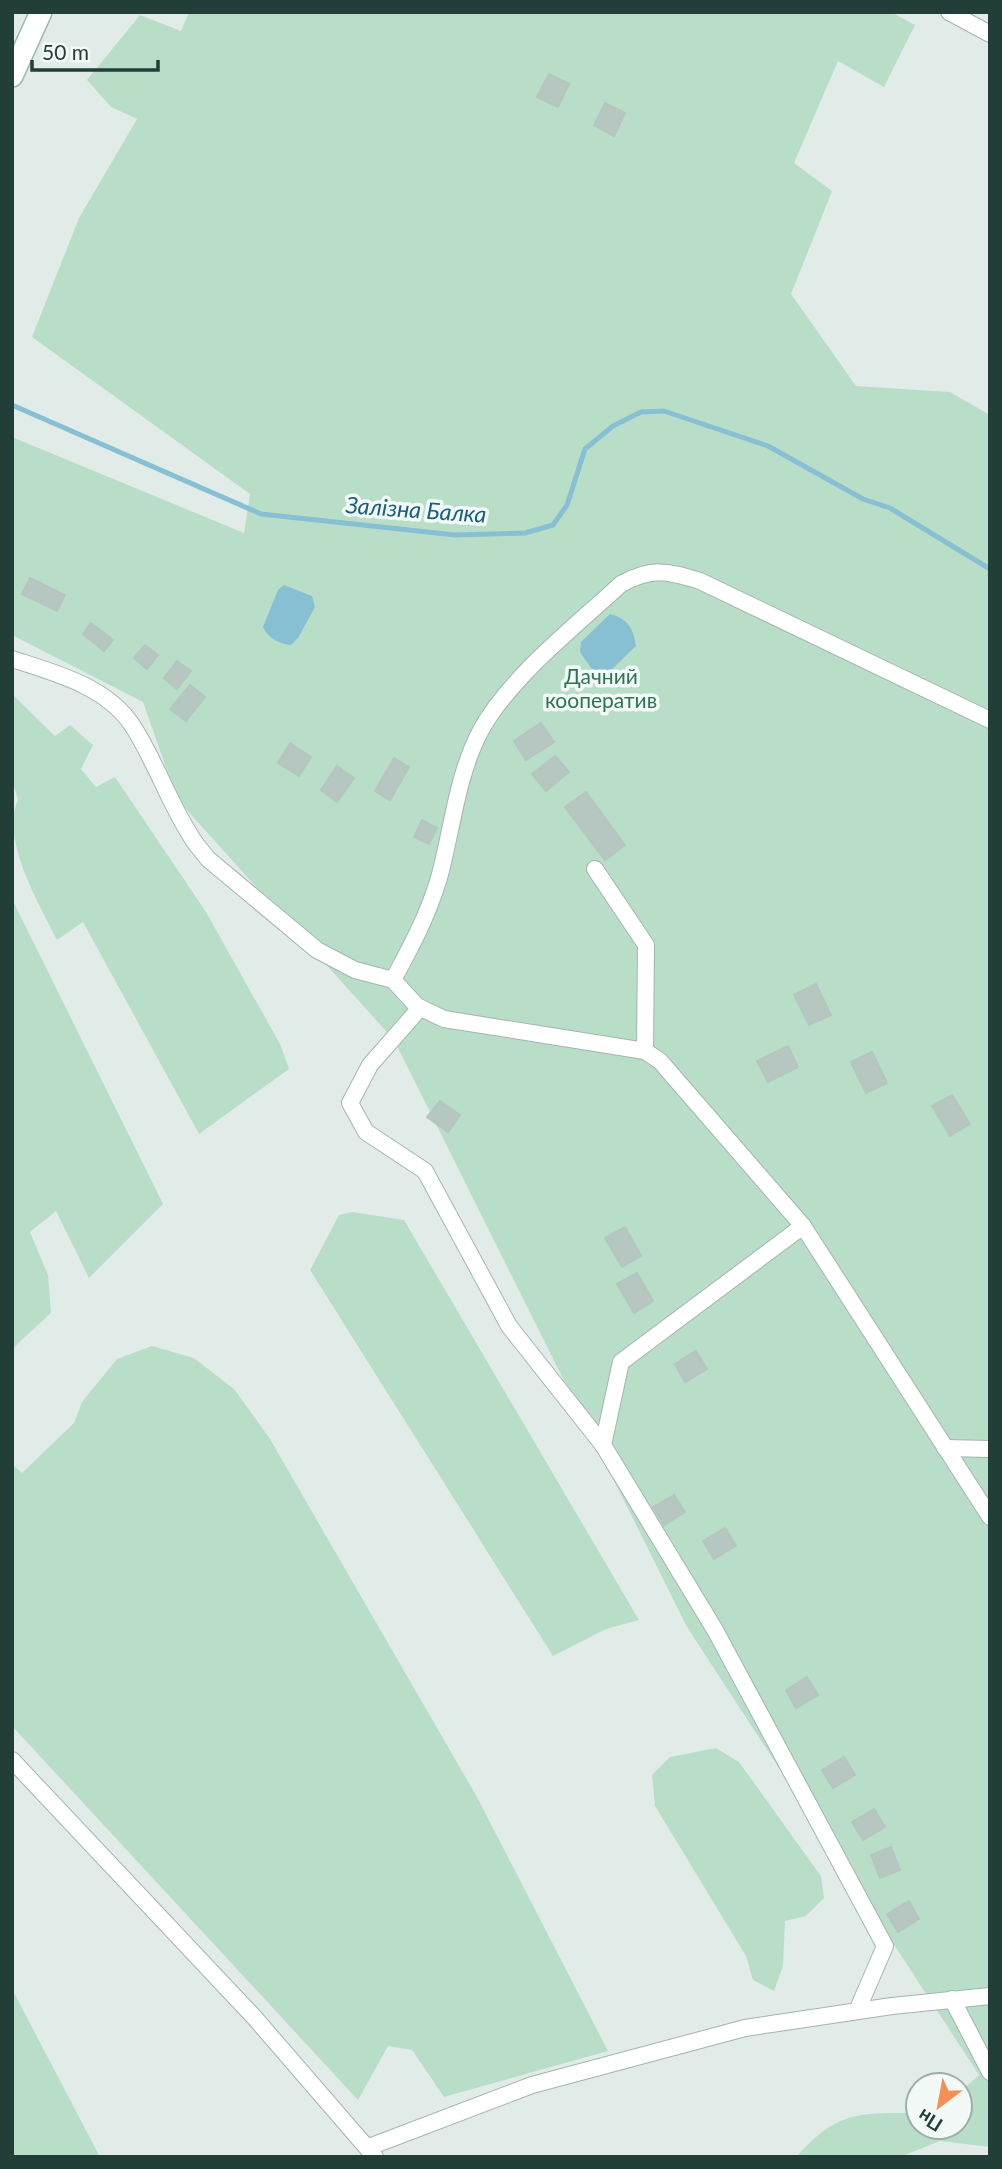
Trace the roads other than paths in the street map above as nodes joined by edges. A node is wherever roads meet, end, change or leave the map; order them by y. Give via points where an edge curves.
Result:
1 (41, 12) edge
2 (948, 12) edge
3 (990, 34) edge
4 (12, 76) edge
5 (12, 659) edge
6 (990, 720) edge
7 (595, 869) dead end
8 (393, 980) junction
9 (421, 1008) junction
10 (645, 1051) junction
11 (803, 1226) junction
12 (603, 1446) junction
13 (946, 1448) junction
14 (990, 1449) edge
15 (990, 1517) edge
16 (12, 1760) edge
17 (990, 1996) edge
18 (952, 1999) junction
19 (856, 2011) junction
20 (990, 2072) edge
21 (372, 2152) edge

1 - 4 main road
2 - 3 street
5 - 8 street via 69,677 116,707 132,725 183,826 208,859 317,950 355,970
6 - 8 street via 700,581 674,573 641,573 621,584 510,689 480,731 422,928
7 - 10 street via 646,945
8 - 9 street
9 - 10 street via 472,1025
9 - 12 street via 370,1065 350,1103 366,1132 425,1171 509,1326
10 - 11 street via 673,1072
11 - 12 street via 621,1362
11 - 13 street
12 - 19 street via 715,1630 884,1947
13 - 14 street
13 - 15 street
16 - 21 street via 254,2017
17 - 18 street
18 - 19 street
18 - 20 street
19 - 21 street via 745,2028 532,2085

